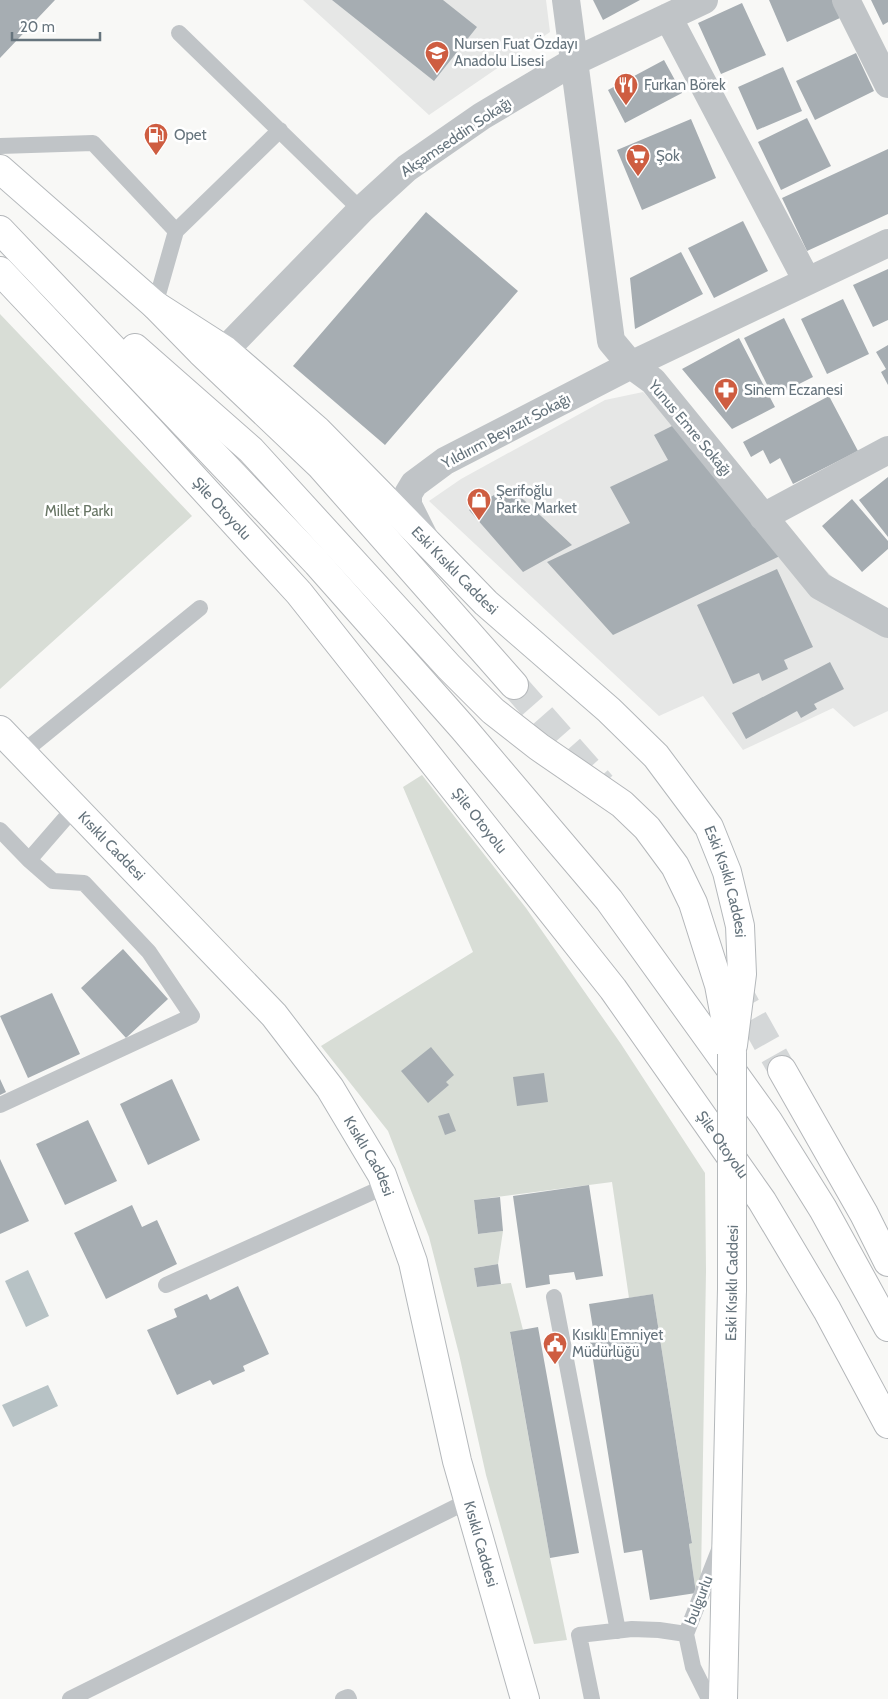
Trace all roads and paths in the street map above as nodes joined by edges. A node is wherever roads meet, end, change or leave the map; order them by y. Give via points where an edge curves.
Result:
1 (566, 0) edge
2 (704, 0) edge
3 (846, 0) edge
4 (668, 17) junction
5 (180, 33) dead end
6 (573, 62) junction
7 (888, 84) edge
8 (280, 130) junction
9 (0, 146) edge
10 (0, 169) edge
11 (361, 210) junction
12 (0, 228) edge
13 (176, 231) junction
14 (888, 243) edge
15 (0, 271) edge
16 (807, 281) junction
17 (155, 305) junction
18 (225, 350) junction
19 (631, 365) junction
20 (888, 450) edge
21 (764, 516) junction
22 (426, 543) junction
23 (200, 608) dead end
24 (888, 624) edge
25 (514, 685) tunnel mouth
26 (0, 730) edge
27 (22, 753) junction
28 (76, 807) junction
29 (0, 830) edge
30 (29, 860) junction
31 (732, 1054) junction
32 (782, 1070) tunnel mouth
33 (0, 1105) edge
34 (386, 1186) junction
35 (888, 1262) edge
36 (166, 1285) dead end
37 (554, 1297) dead end
38 (888, 1327) edge
39 (888, 1424) edge
40 (468, 1501) junction
41 (727, 1530) junction
42 (618, 1631) junction
43 (686, 1634) junction
44 (70, 1699) edge
45 (343, 1699) edge
46 (350, 1699) edge
47 (525, 1699) edge
48 (592, 1699) edge
49 (709, 1699) edge
50 (723, 1699) edge

1 - 6 street, Yunus Emre Sokağı
2 - 4 street, Akşamseddin Sokağı
3 - 7 street
4 - 6 street, Akşamseddin Sokağı
4 - 16 street
5 - 8 lane
6 - 11 street, Akşamseddin Sokağı via 482,116 414,163
6 - 19 street, Yunus Emre Sokağı via 611,340
8 - 11 lane
8 - 13 lane
9 - 13 lane via 93,143
10 - 17 main road
11 - 18 street, Akşamseddin Sokağı
12 - 31 main road via 251,450 493,711 622,804 647,828 675,866 693,903 719,985
12 - 38 main road, Şile Otoyolu via 317,563 463,728 608,900 768,1121 823,1209
13 - 17 lane
14 - 16 street, Yıldırım Beyazıt Sokağı
15 - 39 main road, Şile Otoyolu via 299,593 613,989 762,1201 827,1310
16 - 19 street, Yıldırım Beyazıt Sokağı
17 - 18 main road, Eski Kısıklı Caddesi
17 - 25 main road via 320,465
18 - 22 main road, Eski Kısıklı Caddesi via 317,430
19 - 21 street, Yunus Emre Sokağı via 653,381
19 - 22 street, Yıldırım Beyazıt Sokağı via 445,461 414,484 408,494 408,505
20 - 21 street
21 - 24 street, Yunus Emre Sokağı via 820,586
22 - 31 main road, Eski Kısıklı Caddesi via 486,603 656,756 709,827 727,872 740,926 742,974
23 - 27 lane
26 - 27 main road, Kısıklı Caddesi
27 - 28 main road, Kısıklı Caddesi
28 - 30 lane
28 - 34 main road, Kısıklı Caddesi via 274,1015 330,1088
29 - 30 lane
30 - 33 lane via 53,881 84,883 149,952 192,1016
31 - 41 main road, Eski Kısıklı Caddesi, bridge
32 - 35 main road
34 - 36 lane
34 - 40 main road, Kısıklı Caddesi via 414,1262
37 - 42 lane
40 - 44 lane
40 - 47 main road, Kısıklı Caddesi
41 - 43 lane, bulgurlu
41 - 50 main road, Eski Kısıklı Caddesi
42 - 43 lane via 659,1630
42 - 48 lane via 578,1635
43 - 49 lane, bulgurlu via 693,1667
45 - 46 lane

